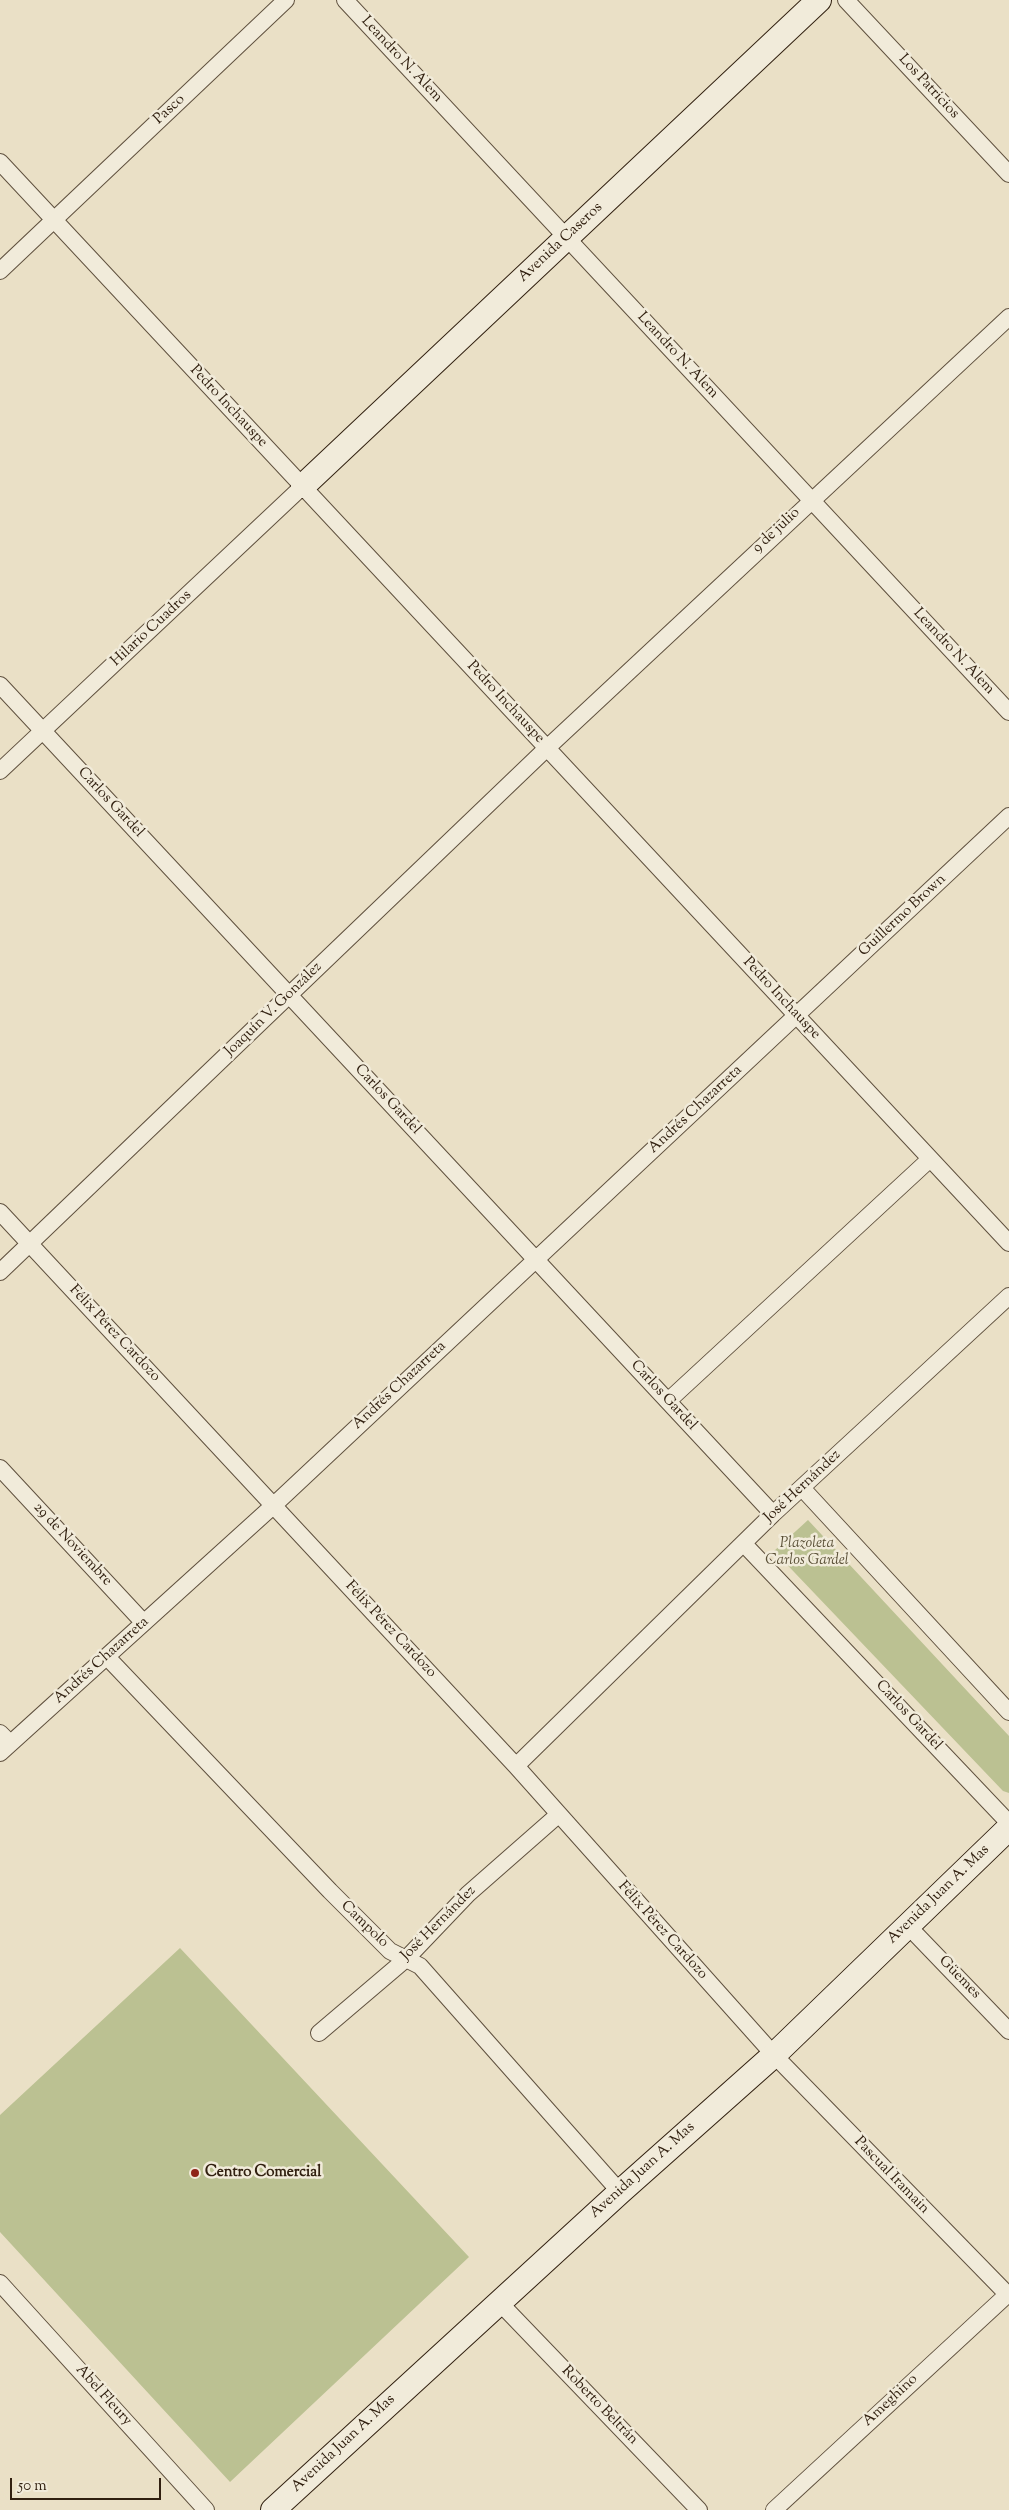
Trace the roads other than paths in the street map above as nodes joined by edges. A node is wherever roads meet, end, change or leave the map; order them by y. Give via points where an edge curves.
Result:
1 (286, 0) edge
2 (345, 0) edge
3 (819, 0) edge
4 (846, 0) edge
5 (0, 162) edge
6 (1009, 174) edge
7 (53, 220) junction
8 (567, 238) junction
9 (0, 272) edge
10 (1009, 317) edge
11 (303, 486) junction
12 (811, 500) junction
13 (0, 685) edge
14 (1009, 712) edge
15 (43, 731) junction
16 (547, 748) junction
17 (0, 771) edge
18 (1009, 816) edge
19 (290, 996) junction
20 (797, 1016) junction
21 (930, 1159) junction
22 (0, 1212) edge
23 (1009, 1243) edge
24 (30, 1244) junction
25 (535, 1259) junction
26 (0, 1272) edge
27 (1009, 1296) edge
28 (668, 1401) junction
29 (0, 1468) edge
30 (802, 1488) junction
31 (274, 1505) junction
32 (773, 1514) junction
33 (744, 1544) junction
34 (144, 1623) junction
35 (106, 1657) junction
36 (1009, 1712) edge
37 (3, 1743) edge
38 (516, 1766) junction
39 (558, 1815) junction
40 (1009, 1823) edge
41 (1009, 1828) edge
42 (908, 1926) junction
43 (406, 1959) junction
44 (1009, 2031) edge
45 (319, 2033) dead end
46 (774, 2055) junction
47 (620, 2192) junction
48 (0, 2283) edge
49 (1008, 2294) edge
50 (499, 2302) junction
51 (206, 2510) edge
52 (273, 2510) edge
53 (699, 2510) edge
54 (774, 2510) edge

1 - 7 street, Pasco
2 - 8 street, Leandro N. Alem
3 - 8 main road, Avenida Caseros
4 - 6 street, Los Patricios
5 - 7 street, Pedro Inchauspe
7 - 9 street, Pasco
7 - 11 street, Pedro Inchauspe
8 - 11 main road, Avenida Caseros
8 - 12 street, Leandro N. Alem
10 - 12 street, 9 de julio
11 - 15 street, Hilario Cuadros
11 - 16 street, Pedro Inchauspe
12 - 14 street, Leandro N. Alem
12 - 16 street, 9 de julio
13 - 15 street, Carlos Gardel
15 - 17 street, Hilario Cuadros
15 - 19 street, Carlos Gardel
16 - 19 street, Joaquín V. González
16 - 20 street, Pedro Inchauspe
18 - 20 street, Guillermo Brown
19 - 24 street, Joaquín V. González
19 - 25 street, Carlos Gardel
20 - 21 street, Pedro Inchauspe
20 - 25 street, Andrés Chazarreta
21 - 23 street, Pedro Inchauspe
21 - 28 street
22 - 24 street, Félix Pérez Cardozo
24 - 26 street, Joaquín V. González
24 - 31 street, Félix Pérez Cardozo
25 - 28 street, Carlos Gardel
25 - 31 street, Andrés Chazarreta
27 - 30 street, José Hernández
28 - 32 street, Carlos Gardel
29 - 34 street, 29 de Noviembre
30 - 32 street, José Hernández
30 - 36 street
31 - 34 street, Andrés Chazarreta
31 - 38 street, Félix Pérez Cardozo
32 - 33 street, José Hernández
33 - 38 street, José Hernández
33 - 40 street, Carlos Gardel
34 - 35 street, Andrés Chazarreta
35 - 37 street, Andrés Chazarreta
35 - 43 street, Campolo via 330,1892 390,1950
38 - 39 street, Félix Pérez Cardozo
39 - 43 street, José Hernández via 468,1894
39 - 46 street, Félix Pérez Cardozo
41 - 42 main road, Avenida Juan A. Mas
42 - 44 street, Güemes
42 - 46 main road, Avenida Juan A. Mas
43 - 45 street, José Hernández
43 - 47 street, Campolo via 420,1966
46 - 47 main road, Avenida Juan A. Mas
46 - 49 street, Pascual Iramain
47 - 50 main road, Avenida Juan A. Mas
48 - 51 street, Abel Fleury
49 - 54 street, Ameghino
50 - 52 main road, Avenida Juan A. Mas
50 - 53 street, Roberto Beltrán

